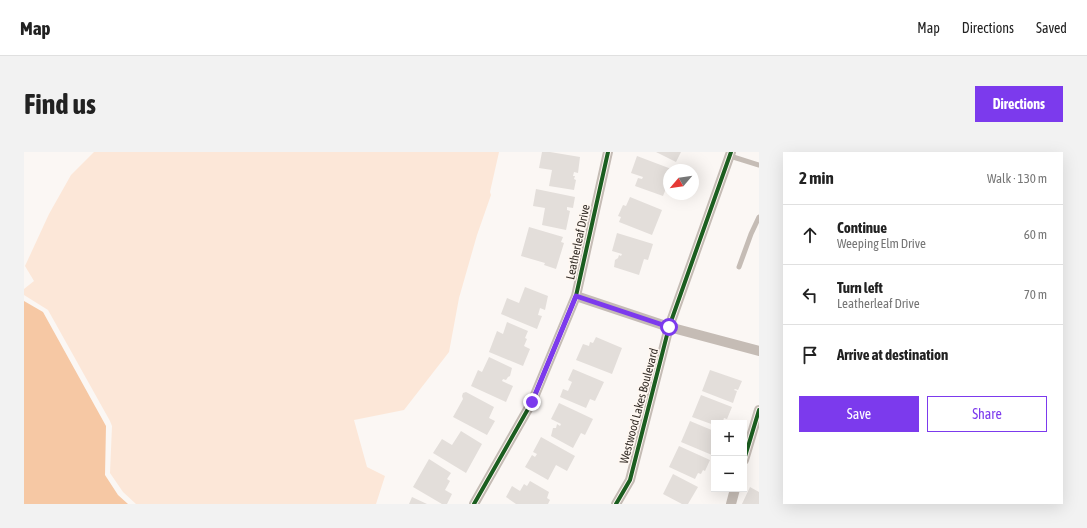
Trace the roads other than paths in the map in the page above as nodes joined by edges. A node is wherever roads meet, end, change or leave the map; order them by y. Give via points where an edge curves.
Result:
1 (608, 152) edge
2 (731, 154) edge
3 (759, 165) edge
4 (759, 217) edge
5 (739, 267) dead end
6 (576, 296) junction
7 (669, 327) junction
8 (759, 351) edge
9 (759, 410) edge
10 (745, 456) edge
11 (734, 492) edge
12 (474, 504) edge
13 (616, 504) edge
14 (731, 504) edge

1 - 6 street, Leatherleaf Drive
2 - 3 lane
2 - 7 street, Westwood Lakes Boulevard
4 - 5 lane via 750,234
6 - 7 street
6 - 12 street, Leatherleaf Drive via 532,402
7 - 8 street
7 - 13 street, Westwood Lakes Boulevard via 630,480
9 - 10 street
11 - 14 street

